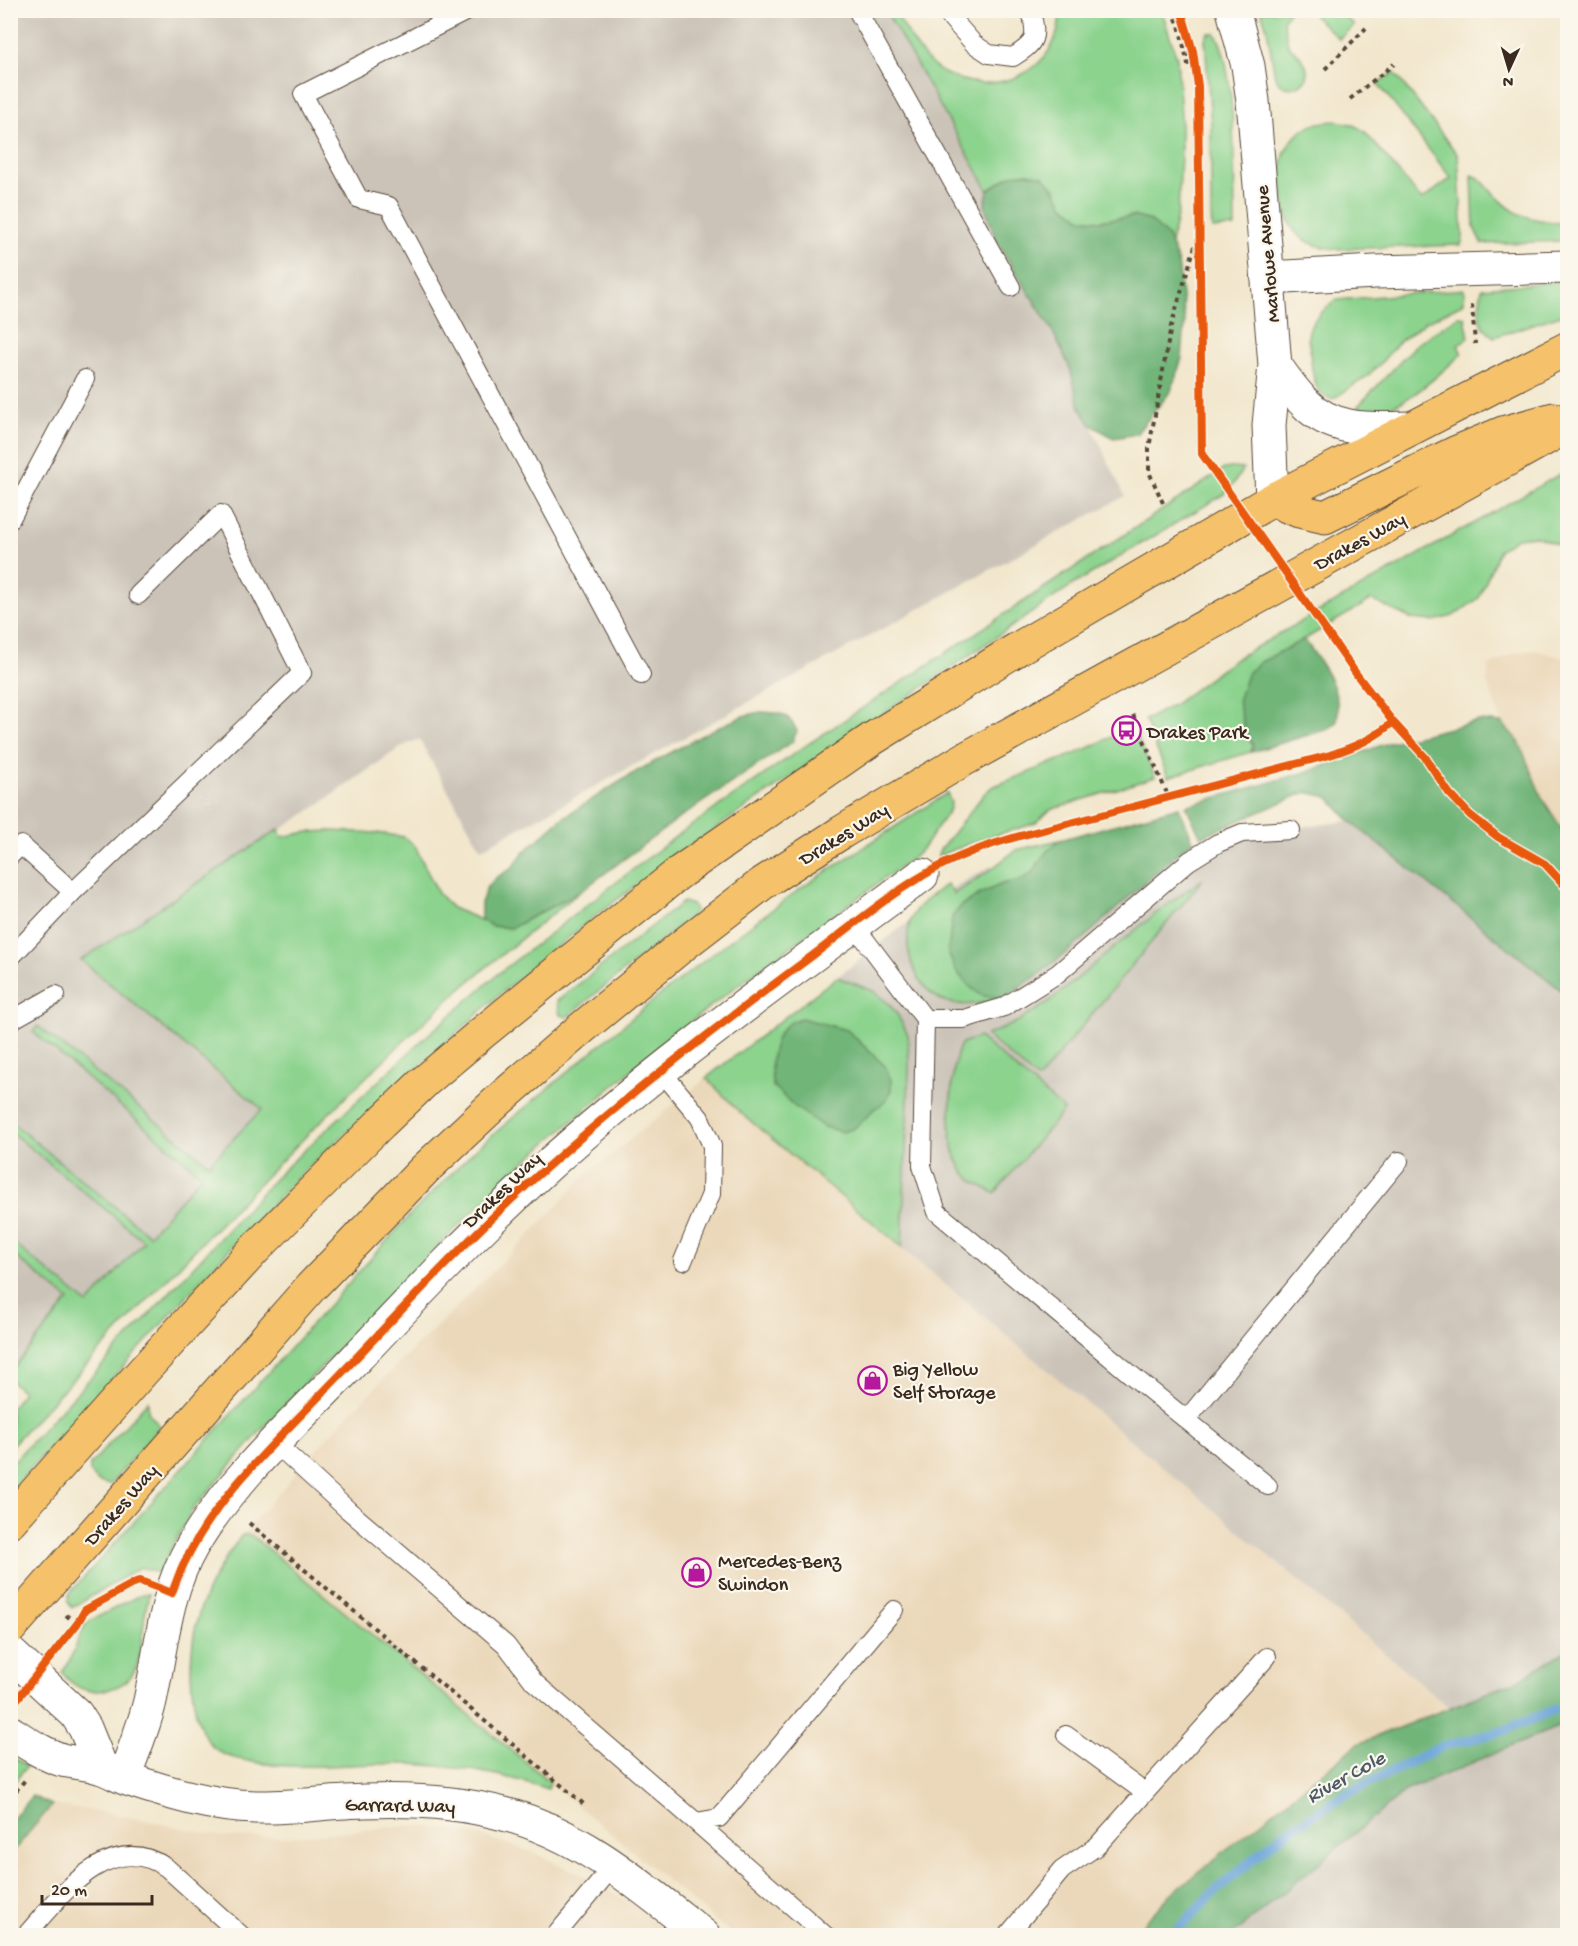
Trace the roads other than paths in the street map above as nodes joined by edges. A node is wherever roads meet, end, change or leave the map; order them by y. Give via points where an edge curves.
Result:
1 (469, 10) edge
2 (857, 10) edge
3 (944, 10) edge
4 (1031, 10) edge
5 (1233, 10) edge
6 (1568, 267) edge
7 (1268, 278) junction
8 (1011, 287) dead end
9 (1568, 348) edge
10 (1275, 365) junction
11 (85, 379) dead end
12 (1568, 415) edge
13 (1568, 426) edge
14 (1412, 428) junction
15 (1272, 500) junction
16 (10, 520) edge
17 (138, 595) dead end
18 (641, 675) dead end
19 (1291, 830) dead end
20 (10, 856) edge
21 (922, 875) dead end
22 (73, 892) junction
23 (854, 925) junction
24 (10, 958) edge
25 (56, 996) dead end
26 (925, 1019) junction
27 (10, 1021) edge
28 (661, 1071) junction
29 (1399, 1161) dead end
30 (683, 1261) dead end
31 (1187, 1419) junction
32 (275, 1443) junction
33 (1268, 1485) dead end
34 (10, 1521) edge
35 (894, 1610) dead end
36 (10, 1628) edge
37 (10, 1653) edge
38 (1266, 1656) dead end
39 (10, 1732) edge
40 (1066, 1735) dead end
41 (113, 1772) junction
42 (1144, 1792) junction
43 (696, 1822) junction
44 (614, 1865) junction
45 (25, 1935) edge
46 (242, 1935) edge
47 (555, 1935) edge
48 (704, 1935) edge
49 (826, 1935) edge
50 (1007, 1935) edge

1 - 18 lane via 303,94 359,199 389,206
2 - 8 lane
3 - 4 lane via 974,44 989,54 1013,57 1030,46 1035,31
5 - 7 street, Marlowe Avenue via 1253,101
6 - 7 street
7 - 10 street, Marlowe Avenue
9 - 14 main road
10 - 14 street via 1305,404 1328,420 1364,429
10 - 15 street, Marlowe Avenue via 1269,425
11 - 16 lane
12 - 15 main road via 1503,433 1455,453 1325,517
13 - 36 main road, Drakes Way via 963,760 773,877 683,945 516,1084 425,1169 311,1287
14 - 15 main road
15 - 34 main road via 872,740 681,872 543,982 424,1082 339,1163 254,1250
17 - 22 lane via 221,514 302,673
19 - 26 lane via 1242,833 1218,843 1189,861 1057,974 1004,1006 964,1020
20 - 22 lane via 21,845
21 - 23 street, Drakes Way
22 - 24 lane
23 - 26 lane
23 - 28 street, Drakes Way
25 - 27 lane
26 - 31 lane via 922,1166 937,1212
28 - 30 lane via 700,1118 712,1146 711,1194
28 - 32 street, Drakes Way via 544,1169
29 - 31 lane
31 - 33 lane
32 - 41 street, Drakes Way via 224,1502 180,1570 149,1705
32 - 43 lane via 506,1645 534,1682
35 - 43 lane via 719,1818
37 - 41 street via 76,1714
38 - 42 lane
39 - 41 street, Garrard Way via 47,1754
40 - 42 lane
41 - 44 street, Garrard Way via 167,1793 237,1806 410,1800 456,1804 546,1828
42 - 50 lane via 1097,1846 1062,1870
43 - 49 lane
44 - 47 lane
44 - 48 street, Garrard Way
45 - 46 lane via 75,1881 112,1860 136,1856 167,1868

